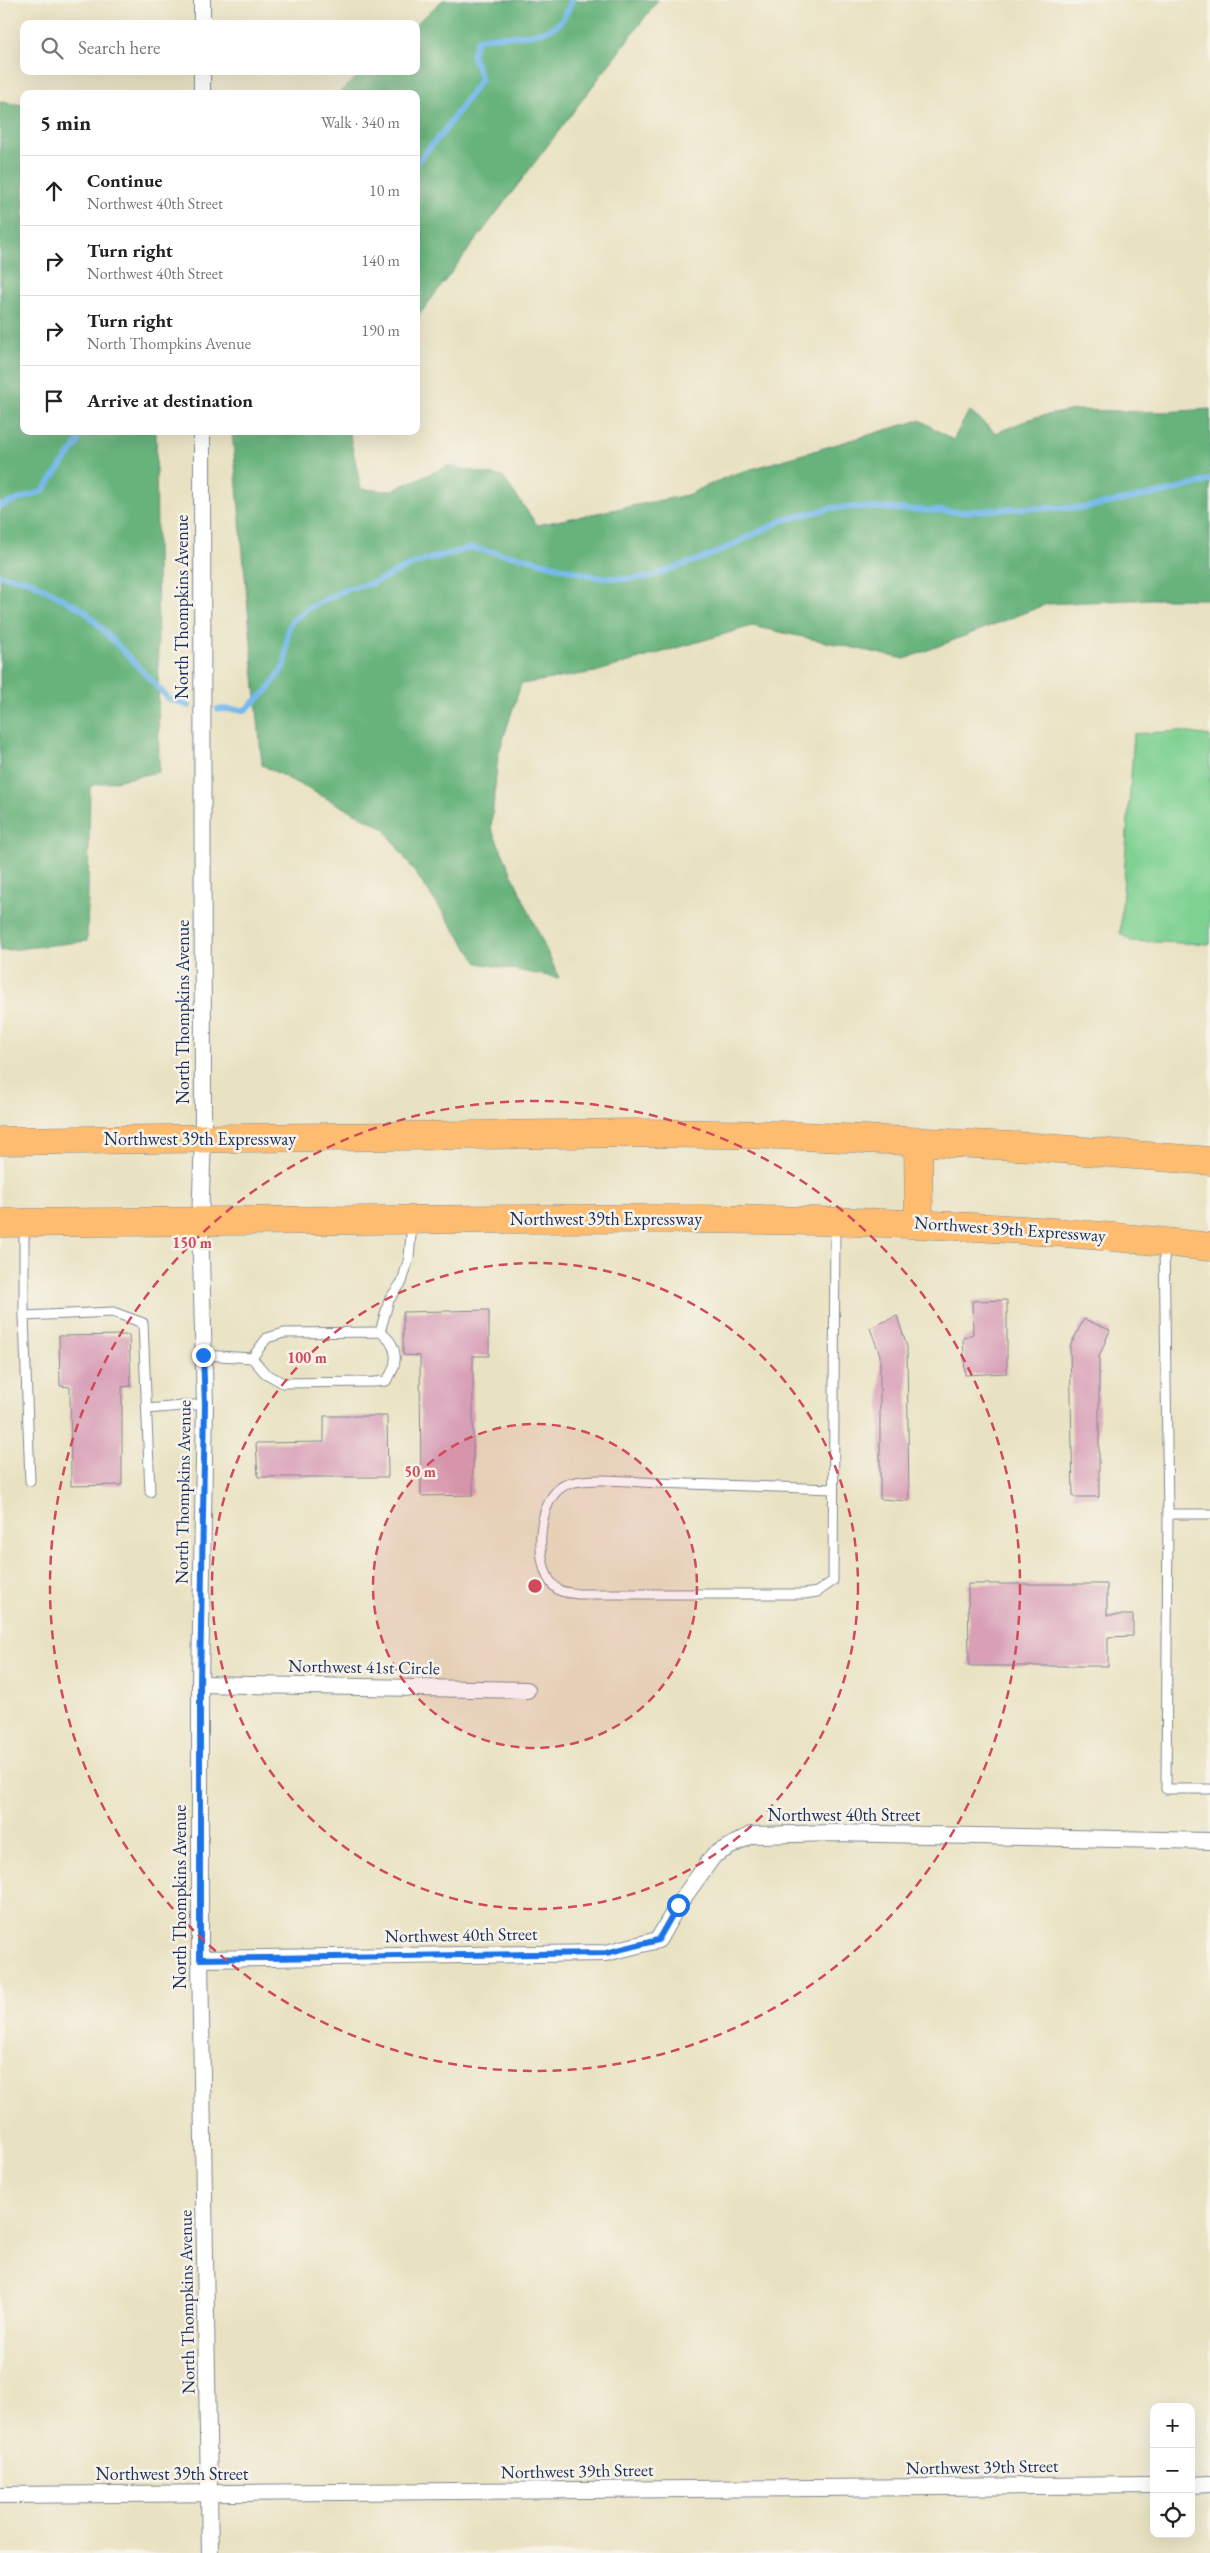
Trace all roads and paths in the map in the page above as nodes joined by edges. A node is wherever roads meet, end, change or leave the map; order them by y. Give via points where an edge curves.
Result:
1 (202, 0) edge
2 (202, 20) edge
3 (202, 75) edge
4 (202, 90) edge
5 (202, 435) edge
6 (203, 1138) junction
7 (0, 1141) edge
8 (918, 1141) junction
9 (1210, 1161) edge
10 (412, 1220) junction
11 (200, 1221) junction
12 (836, 1221) junction
13 (12, 1223) edge
14 (919, 1223) junction
15 (1164, 1241) junction
16 (1210, 1247) edge
17 (24, 1316) junction
18 (380, 1332) junction
19 (203, 1355) junction
20 (252, 1358) junction
21 (205, 1404) junction
22 (147, 1409) junction
23 (30, 1481) dead end
24 (833, 1489) junction
25 (150, 1492) dead end
26 (1168, 1514) junction
27 (1210, 1514) edge
28 (200, 1684) junction
29 (527, 1690) dead end
30 (1210, 1788) edge
31 (1210, 1842) edge
32 (200, 1959) junction
33 (1210, 2484) edge
34 (1150, 2485) edge
35 (1195, 2485) edge
36 (210, 2494) junction
37 (0, 2495) edge
38 (210, 2553) edge

1 - 2 street
3 - 4 street
5 - 6 street, North Thompkins Avenue
6 - 7 highway, Northwest 39th Expressway
6 - 8 highway, Northwest 39th Expressway via 649,1133 780,1134
6 - 11 street, North Thompkins Avenue
8 - 9 highway, Northwest 39th Expressway
8 - 14 highway
10 - 11 highway, Northwest 39th Expressway
10 - 12 highway, Northwest 39th Expressway
10 - 18 lane via 409,1258 402,1282 389,1300
11 - 13 highway, Northwest 39th Expressway
11 - 19 street, North Thompkins Avenue
12 - 14 highway, Northwest 39th Expressway
12 - 24 lane
13 - 17 lane
14 - 15 highway, Northwest 39th Expressway via 1076,1232
15 - 16 highway, Northwest 39th Expressway
15 - 26 lane
17 - 22 lane via 113,1312 143,1322
17 - 23 lane
18 - 20 lane via 284,1333 267,1338
18 - 20 lane via 390,1339 394,1348 394,1372 386,1381 283,1383 265,1374
19 - 20 lane
19 - 21 street, North Thompkins Avenue
21 - 22 lane
21 - 28 street, North Thompkins Avenue
22 - 25 lane
24 - 24 lane via 833,1581 817,1592 578,1594 559,1590 550,1581 540,1548 544,1511 550,1498 569,1483 611,1481
26 - 27 lane
26 - 30 lane via 1166,1788
28 - 29 street, Northwest 41st Circle
28 - 32 street, North Thompkins Avenue
31 - 32 street, Northwest 40th Street via 834,1833 751,1835 714,1855 678,1905 658,1940 606,1953
32 - 36 street, North Thompkins Avenue
33 - 35 street
34 - 36 street, Northwest 39th Street
36 - 37 street, Northwest 39th Street
36 - 38 street, North Thompkins Avenue

